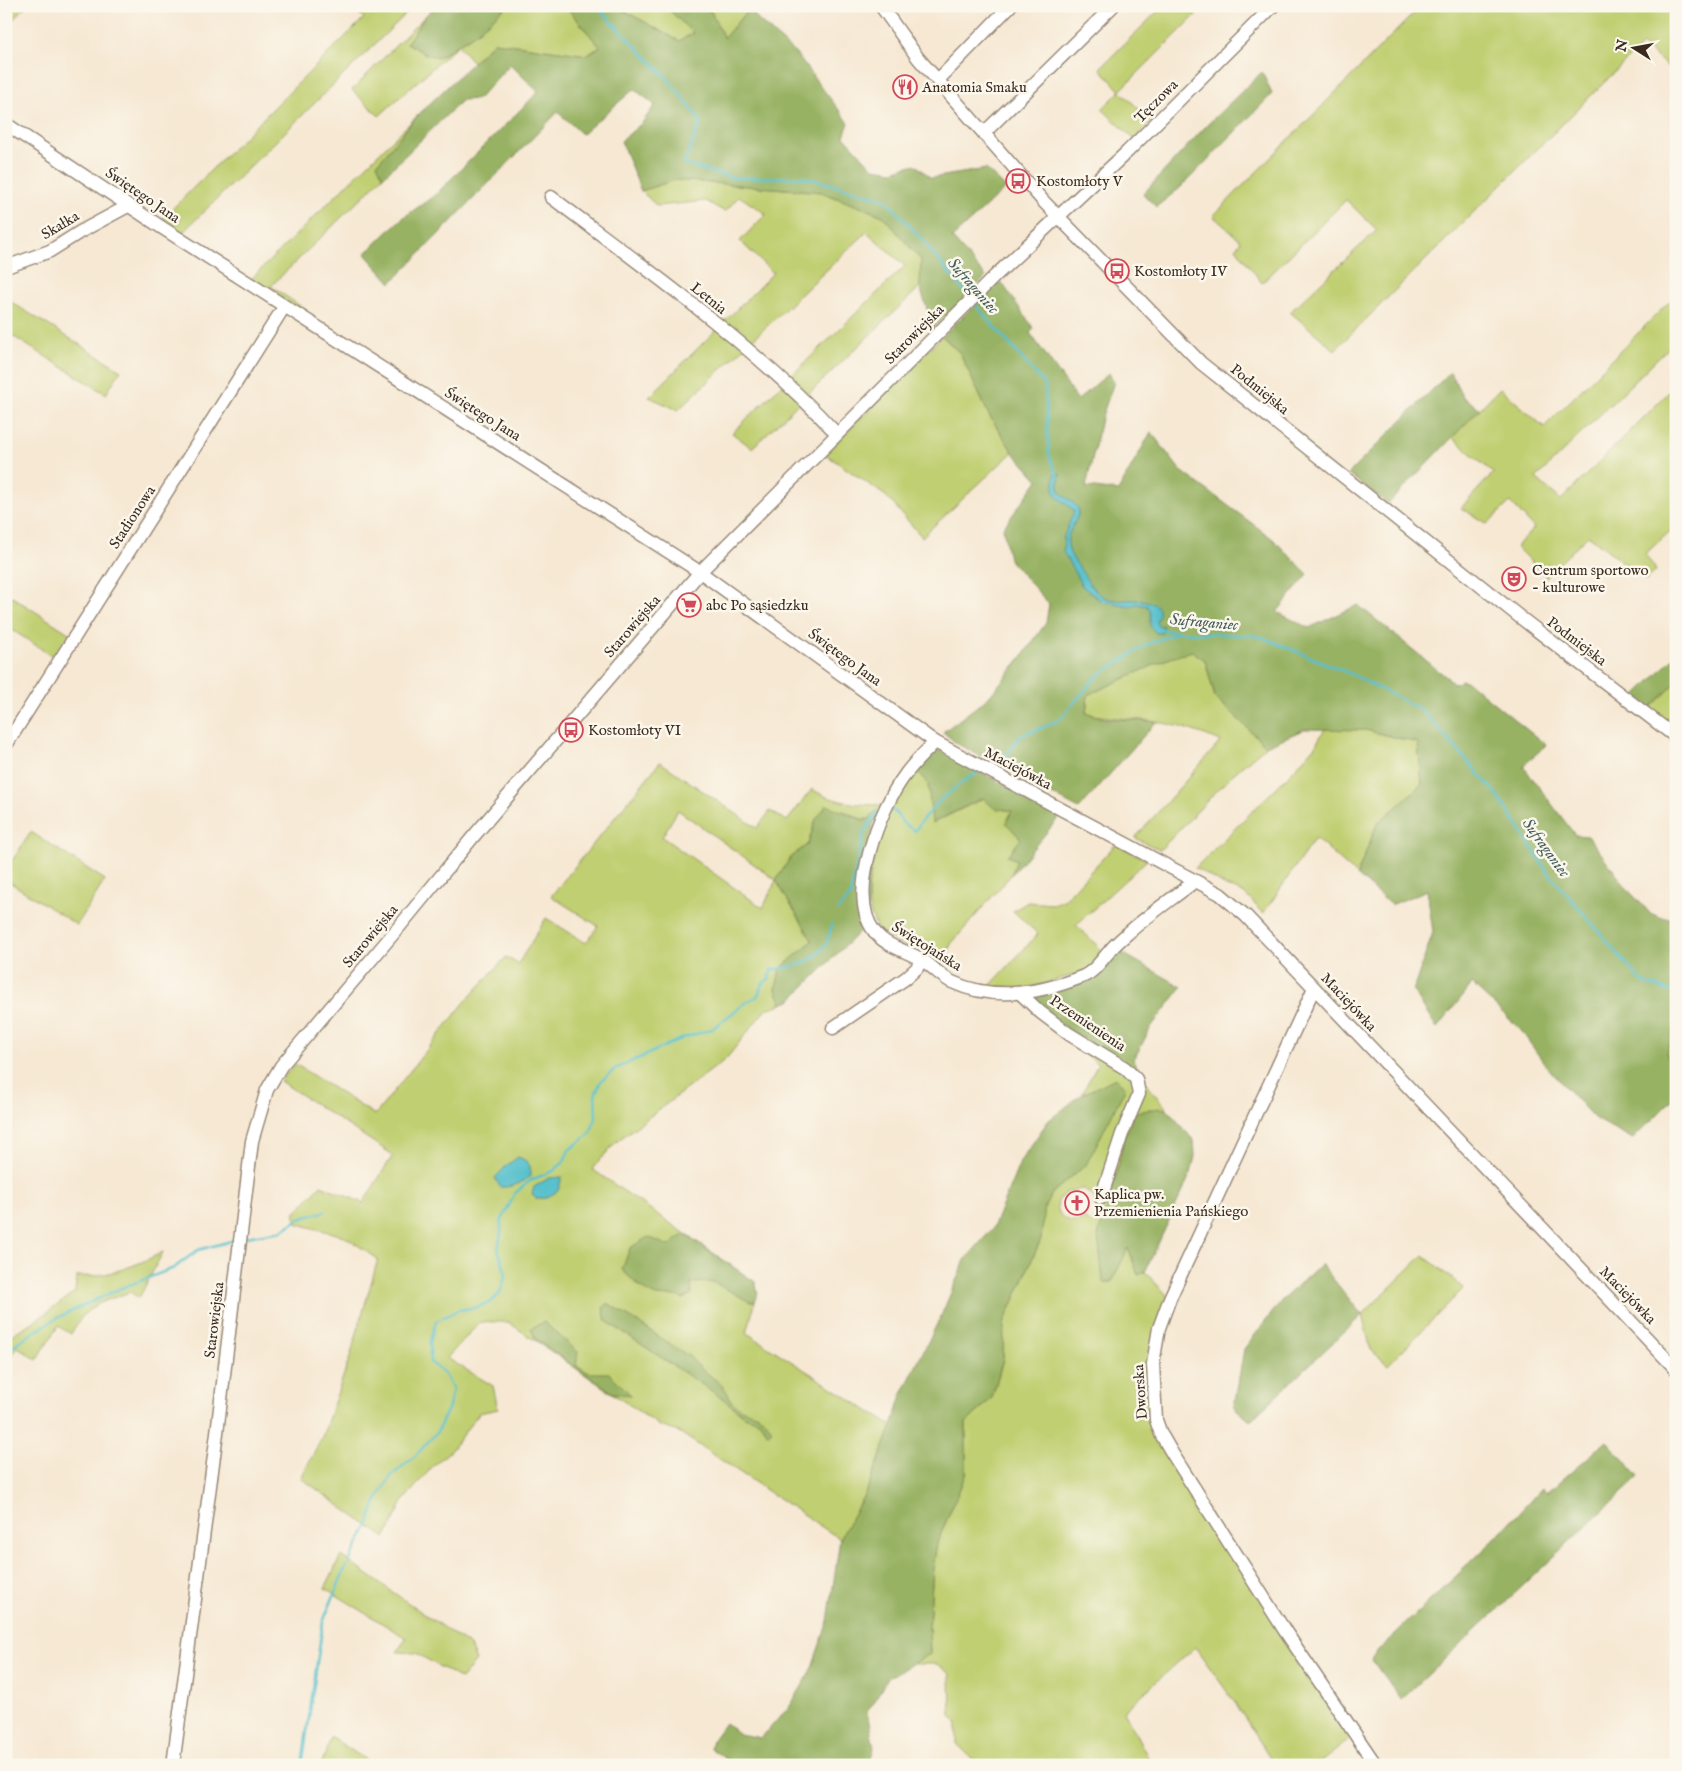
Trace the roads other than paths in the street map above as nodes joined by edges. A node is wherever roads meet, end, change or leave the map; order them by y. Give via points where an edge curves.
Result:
1 (881, 6) edge
2 (1010, 6) edge
3 (1113, 6) edge
4 (1273, 6) edge
5 (938, 80) junction
6 (6, 124) edge
7 (984, 133) junction
8 (551, 197) dead end
9 (128, 206) junction
10 (1058, 216) junction
11 (6, 267) edge
12 (284, 307) junction
13 (837, 434) junction
14 (700, 572) junction
15 (1676, 737) edge
16 (935, 742) junction
17 (6, 745) edge
18 (1195, 881) junction
19 (921, 960) junction
20 (1314, 988) junction
21 (1021, 994) junction
22 (832, 1028) dead end
23 (1101, 1198) dead end
24 (1676, 1369) edge
25 (174, 1765) edge
26 (1376, 1765) edge

1 - 5 street, Podmiejska
2 - 5 street
3 - 7 street
4 - 10 street, Tęczowa
5 - 7 street, Podmiejska
6 - 9 street, Świętego Jana
7 - 10 street, Podmiejska
8 - 13 street, Letnia via 772,370
9 - 11 street, Skałka via 50,251
9 - 12 street, Świętego Jana
10 - 13 street, Starowiejska
10 - 15 street, Podmiejska via 1201,363
12 - 14 street, Świętego Jana
12 - 17 street, Stadionowa
13 - 14 street, Starowiejska
14 - 16 street, Świętego Jana
14 - 25 street, Starowiejska via 281,1066 267,1090 254,1132
16 - 18 street, Maciejówka
16 - 19 street, Świętojańska via 904,776 879,821 863,889 865,913 874,931 892,946
18 - 20 street, Maciejówka via 1220,894 1246,916
18 - 21 street, Świętojańska via 1146,917 1108,952 1098,967 1086,975
19 - 21 street, Świętojańska via 951,982 967,988 996,994
19 - 22 street via 906,978
20 - 24 street, Maciejówka
20 - 26 street, Dworska via 1159,1328 1153,1364 1156,1420 1172,1453 1285,1631
21 - 23 street, Przemienienia via 1069,1034 1125,1068 1136,1079 1139,1094

